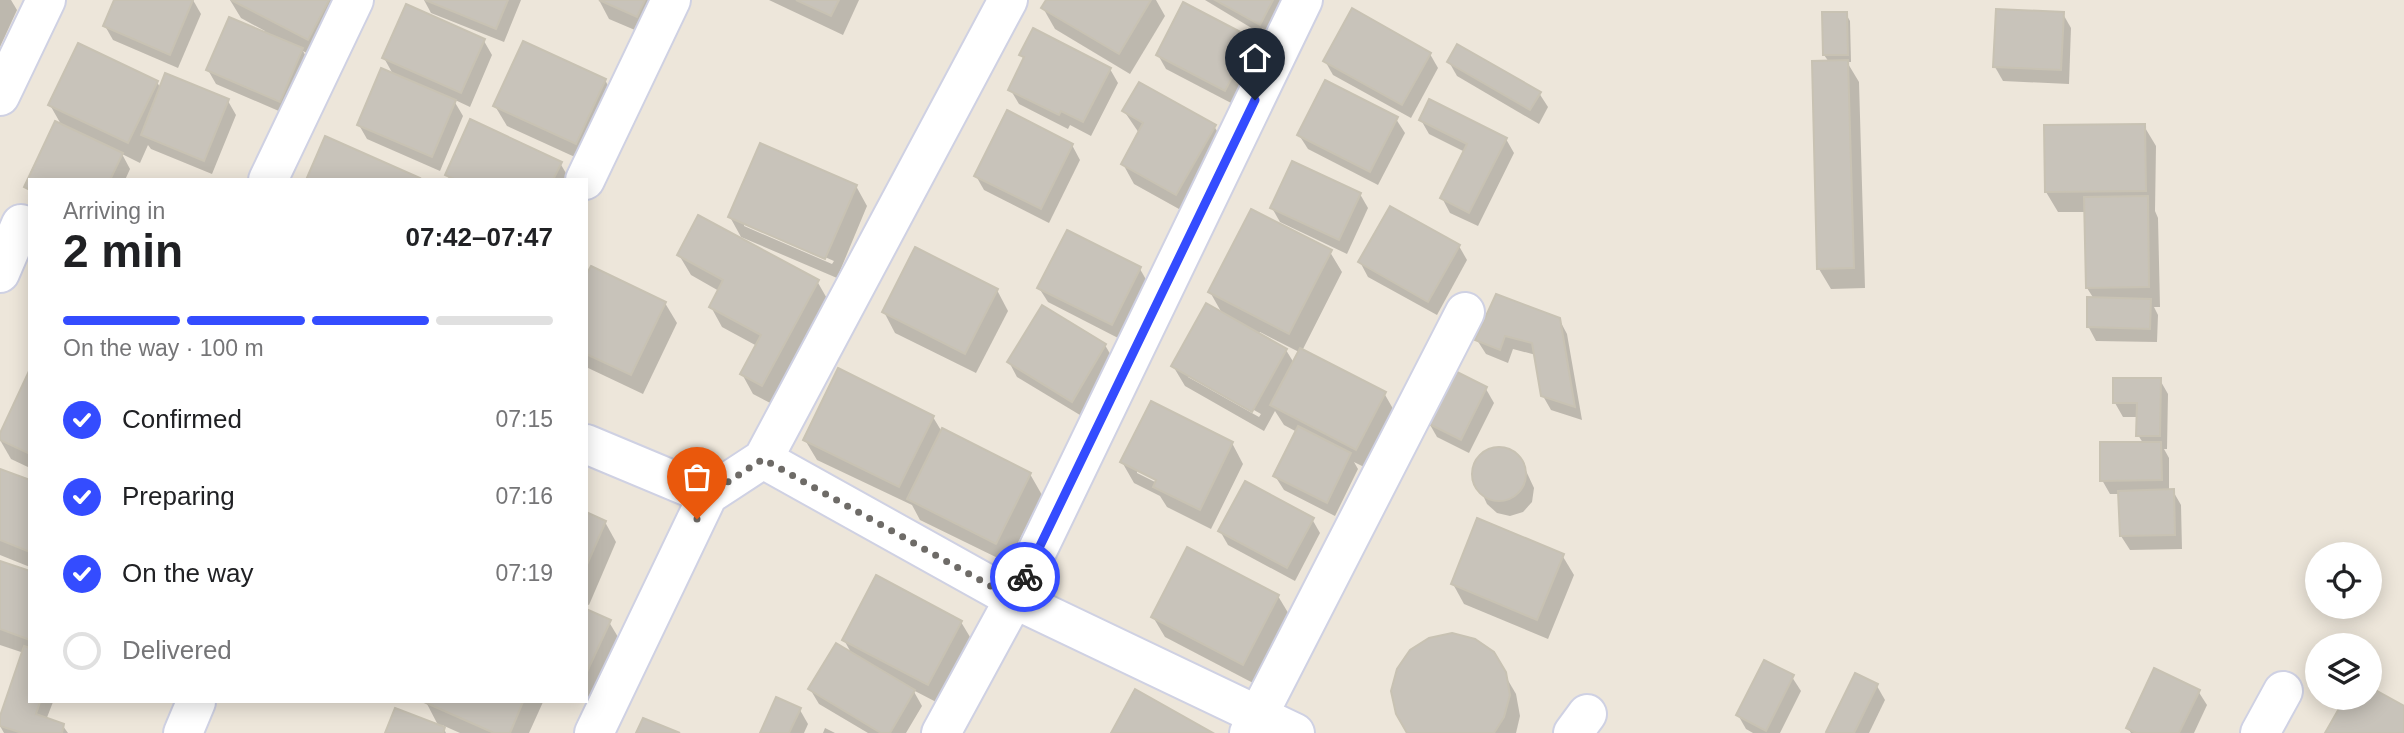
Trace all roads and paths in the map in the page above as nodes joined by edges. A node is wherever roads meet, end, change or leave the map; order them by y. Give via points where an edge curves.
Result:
1 (46, 0) edge
2 (354, 0) edge
3 (671, 0) edge
4 (1008, 0) edge
5 (1303, 0) edge
6 (0, 96) edge
7 (269, 178) edge
8 (586, 178) edge
9 (17, 222) edge
10 (0, 273) edge
11 (1465, 312) dead end
12 (588, 445) edge
13 (763, 459) junction
14 (708, 495) junction
15 (1014, 599) junction
16 (2283, 691) dead end
17 (196, 703) edge
18 (1253, 725) edge
19 (183, 733) edge
20 (594, 733) edge
21 (941, 733) edge
22 (1295, 733) edge
23 (2260, 733) edge

1 - 6 street
2 - 7 street
3 - 8 street
4 - 13 street
5 - 15 street
9 - 10 street
11 - 18 street
12 - 14 street
13 - 14 street
13 - 15 street
14 - 20 street
15 - 18 street
15 - 21 street
16 - 23 street
17 - 19 street
18 - 22 street

